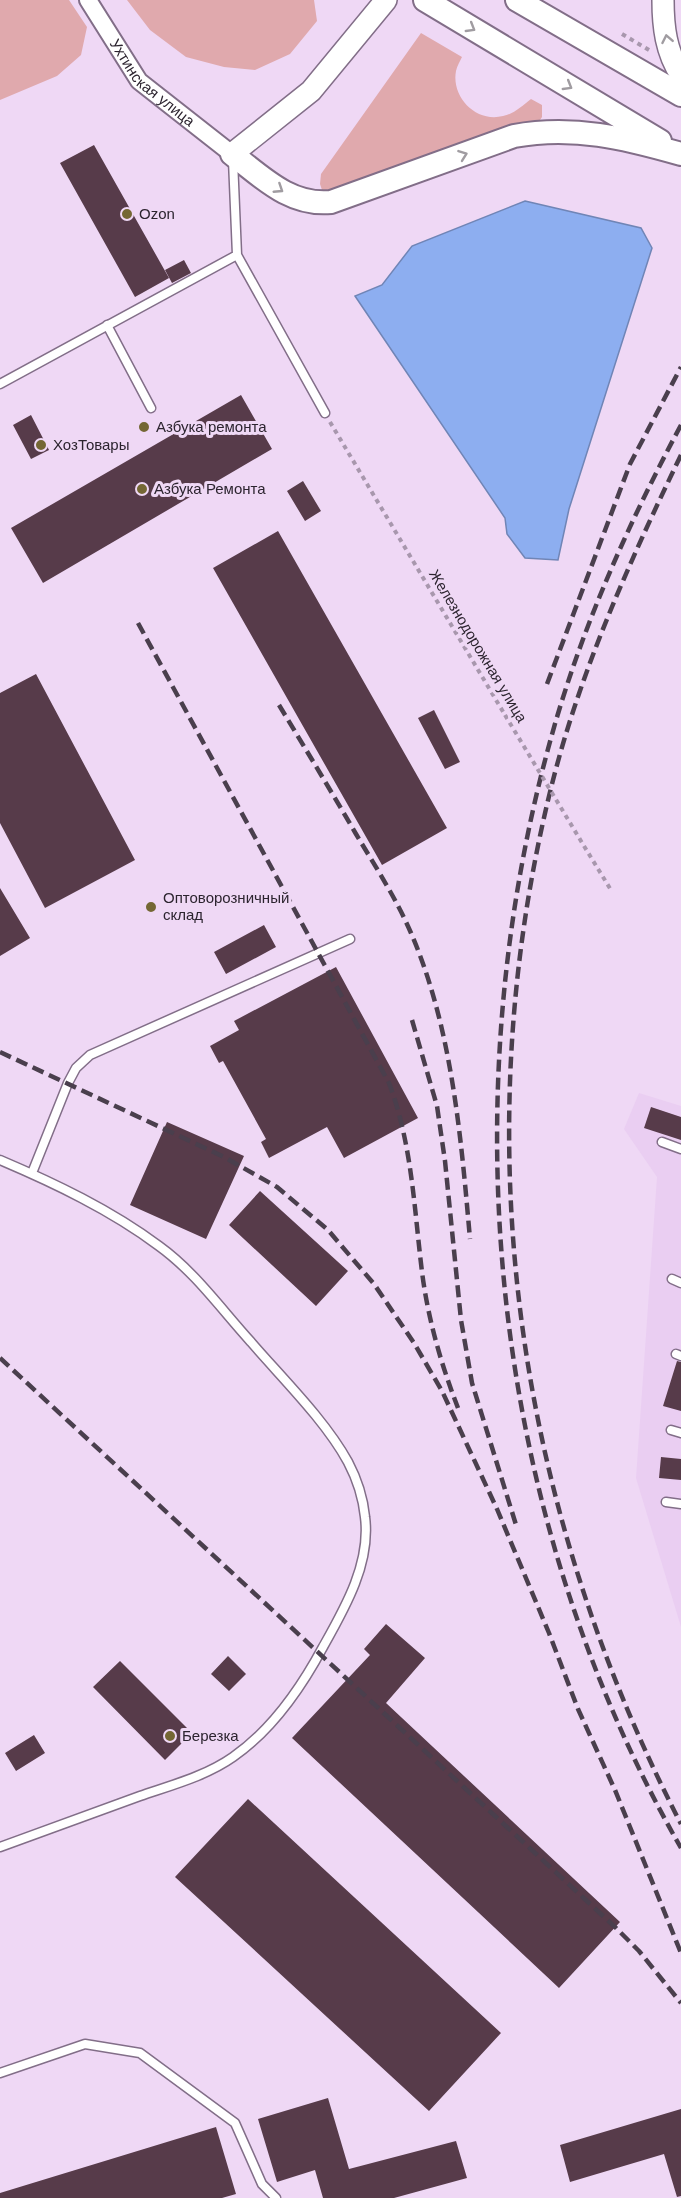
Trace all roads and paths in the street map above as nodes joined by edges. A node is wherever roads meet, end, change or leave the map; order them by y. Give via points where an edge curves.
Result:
1 (88, 0) edge
2 (386, 0) edge
3 (425, 0) edge
4 (517, 0) edge
5 (663, 0) edge
6 (681, 75) edge
7 (681, 95) edge
8 (232, 154) junction
9 (681, 154) edge
10 (237, 255) junction
11 (107, 325) junction
12 (0, 384) edge
13 (151, 408) dead end
14 (326, 413) joint
15 (611, 890) dead end
16 (350, 939) dead end
17 (662, 1142) dead end
18 (681, 1149) edge
19 (0, 1160) edge
20 (32, 1173) junction
21 (672, 1279) dead end
22 (681, 1283) edge
23 (671, 1430) dead end
24 (681, 1433) edge
25 (666, 1502) dead end
26 (681, 1504) edge
27 (0, 1847) edge
28 (0, 2073) edge
29 (276, 2198) edge

1 - 8 street, Ухтинская улица via 139,81
2 - 8 street via 311,91
3 -> 9 main road
4 - 7 main road
6 -> 5 street via 667,44
8 -> 9 main road via 284,193 319,203 535,132 600,135
8 - 10 lane
10 - 11 lane
10 - 14 lane
11 - 12 lane
11 - 13 lane
14 - 15 path, Железнодорожная улица, bridge
16 - 20 lane via 90,1055 68,1083
17 - 18 lane
19 - 20 lane
20 - 27 lane via 127,1225 189,1271 305,1404 347,1460 360,1487 365,1545 351,1596 320,1653 280,1714 233,1757 201,1775
21 - 22 lane
23 - 24 lane
25 - 26 lane
28 - 29 lane via 85,2044 140,2053 236,2123 262,2184

